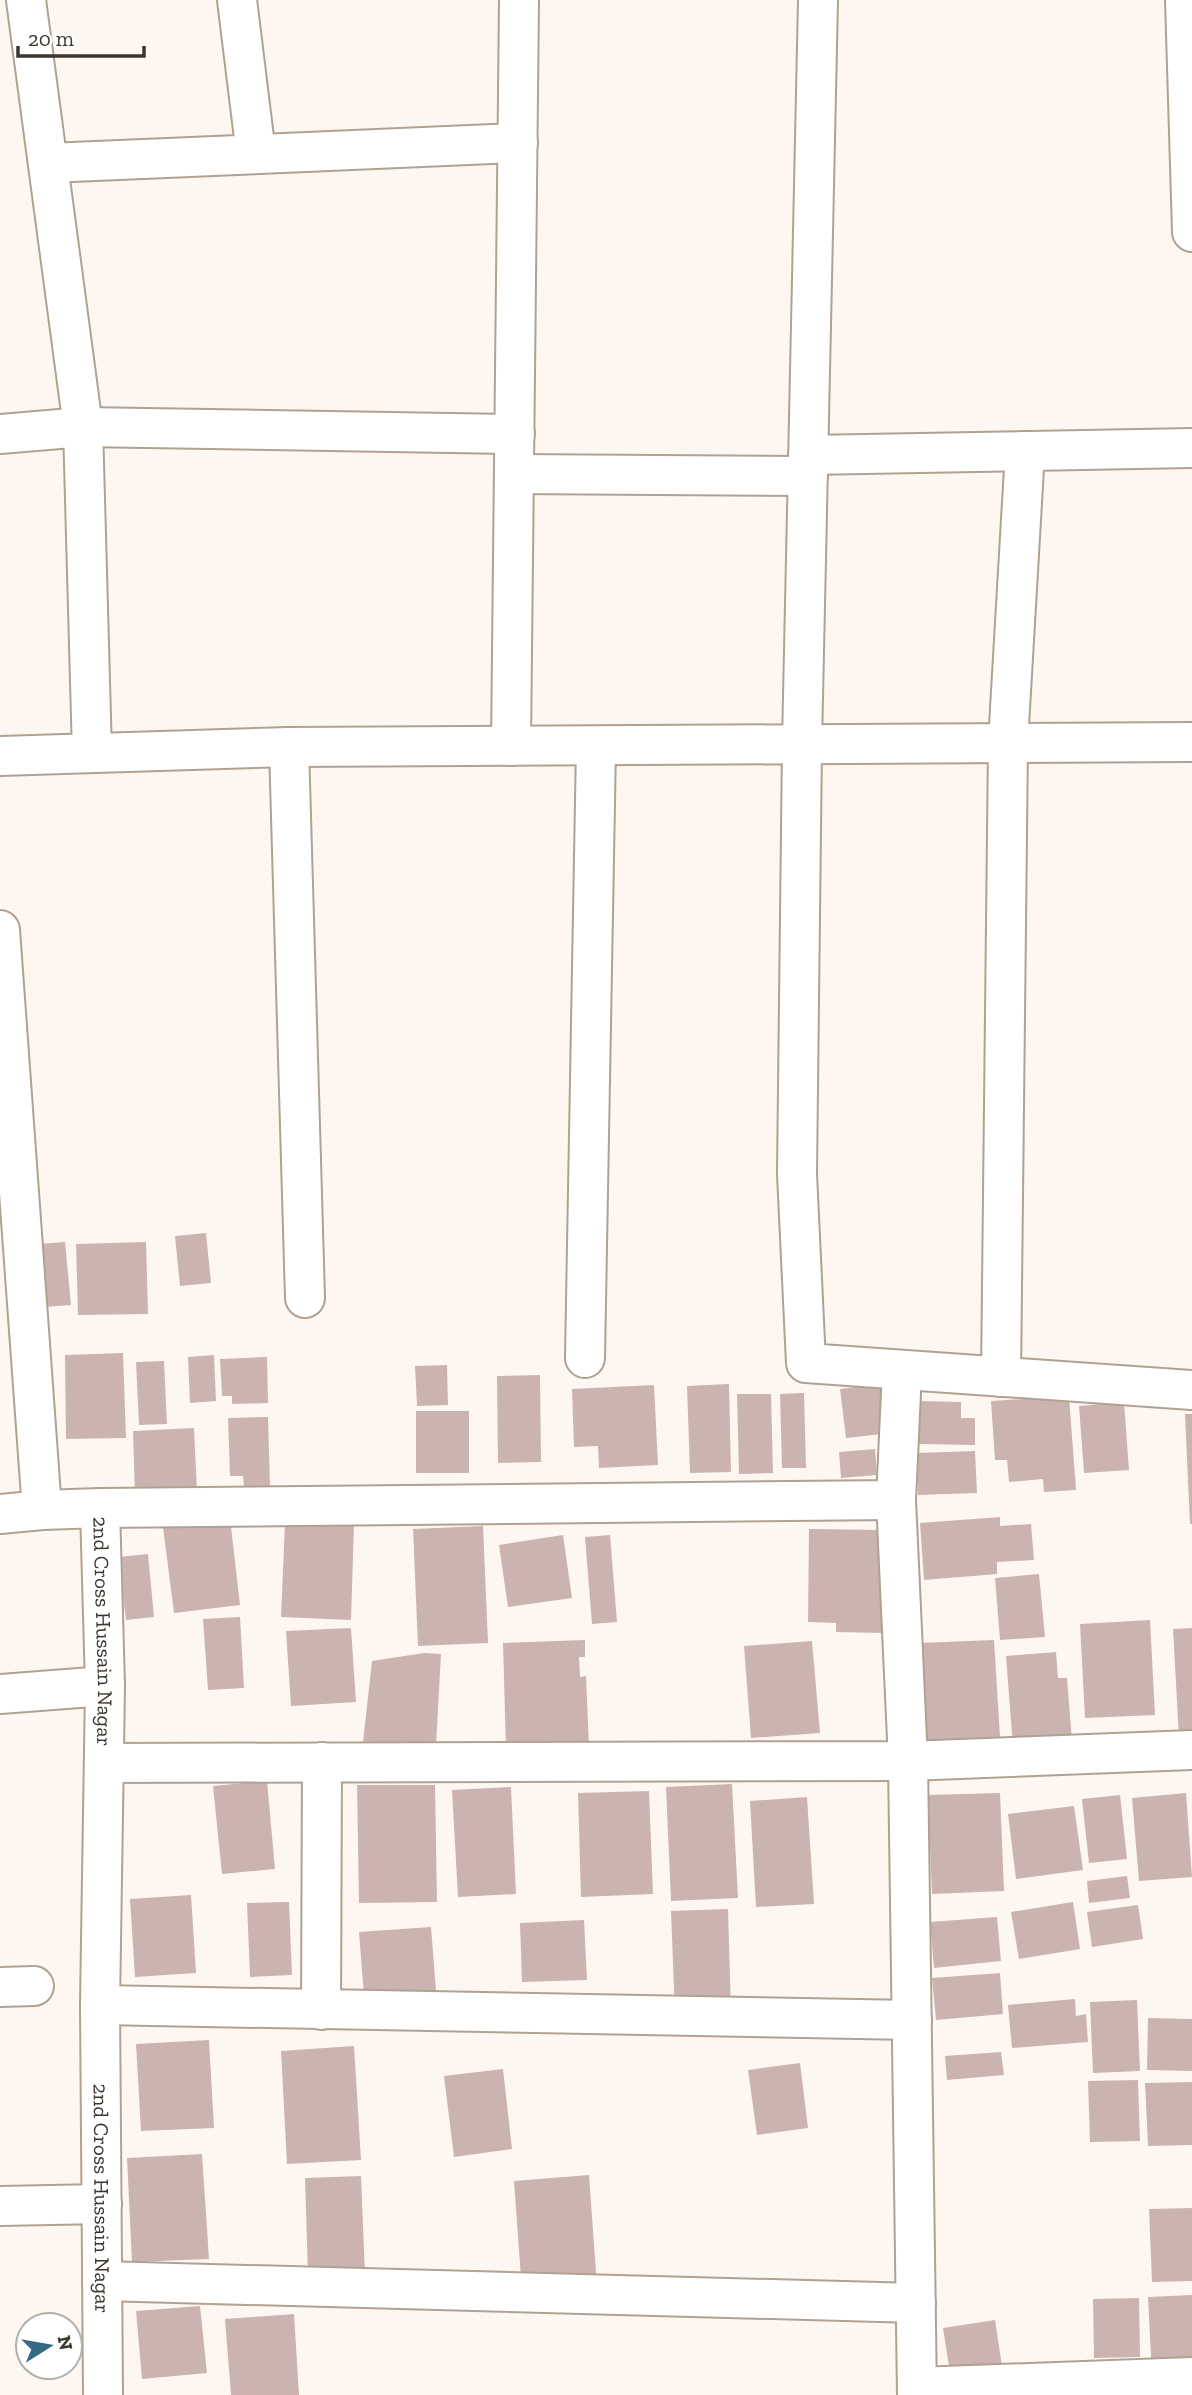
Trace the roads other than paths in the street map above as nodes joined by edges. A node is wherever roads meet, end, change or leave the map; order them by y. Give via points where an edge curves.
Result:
1 (26, 0) edge
2 (237, 0) edge
3 (519, 0) edge
4 (818, 0) edge
5 (1185, 0) edge
6 (518, 143) junction
7 (256, 154) junction
8 (48, 163) junction
9 (1192, 232) edge
10 (83, 427) junction
11 (0, 434) edge
12 (515, 434) junction
13 (1192, 448) edge
14 (1025, 451) junction
15 (808, 466) junction
16 (514, 474) junction
17 (1192, 742) edge
18 (1008, 743) junction
19 (802, 744) junction
20 (511, 746) junction
21 (596, 746) junction
22 (289, 747) junction
23 (92, 753) junction
24 (0, 756) edge
25 (0, 930) edge
26 (304, 1298) dead end
27 (15, 1327) edge
28 (584, 1358) dead end
29 (902, 1371) junction
30 (1001, 1377) junction
31 (1192, 1390) edge
32 (896, 1500) junction
33 (100, 1508) junction
34 (42, 1510) junction
35 (0, 1514) edge
36 (105, 1686) junction
37 (0, 1694) edge
38 (1192, 1750) edge
39 (908, 1761) junction
40 (322, 1762) junction
41 (104, 1763) junction
42 (100, 2005) junction
43 (321, 2010) junction
44 (912, 2020) junction
45 (102, 2204) junction
46 (0, 2206) edge
47 (102, 2281) junction
48 (916, 2304) junction
49 (1192, 2377) edge
50 (917, 2391) edge
51 (103, 2395) edge

1 - 8 street
2 - 7 street
3 - 6 street
4 - 15 street
5 - 9 street
6 - 7 street
6 - 12 street
7 - 8 street
8 - 10 street
10 - 11 street
10 - 12 street
10 - 23 street
12 - 16 street
13 - 14 street
14 - 15 street
14 - 18 street
15 - 16 street
15 - 19 street
16 - 20 street
17 - 18 street
18 - 19 street
18 - 30 street
19 - 21 street
19 - 29 street via 797,1174 806,1363
20 - 21 street
20 - 22 street
21 - 28 street
22 - 23 street
22 - 26 street
23 - 24 street
25 - 27 street
27 - 34 street
29 - 30 street
29 - 32 street
30 - 31 street
32 - 33 street
32 - 39 street
33 - 34 street, 2nd Cross Hussain Nagar
33 - 36 street, 2nd Cross Hussain Nagar
34 - 35 street, 2nd Cross Hussain Nagar
36 - 37 street
36 - 41 street, 2nd Cross Hussain Nagar
38 - 39 street
39 - 40 street
39 - 44 street
40 - 41 street
40 - 43 street
41 - 42 street, 2nd Cross Hussain Nagar
42 - 43 street
42 - 45 street, 2nd Cross Hussain Nagar
43 - 44 street
44 - 48 street
45 - 46 street
45 - 47 street, 2nd Cross Hussain Nagar
47 - 48 street
47 - 51 street, 2nd Cross Hussain Nagar
48 - 50 street
49 - 50 street

